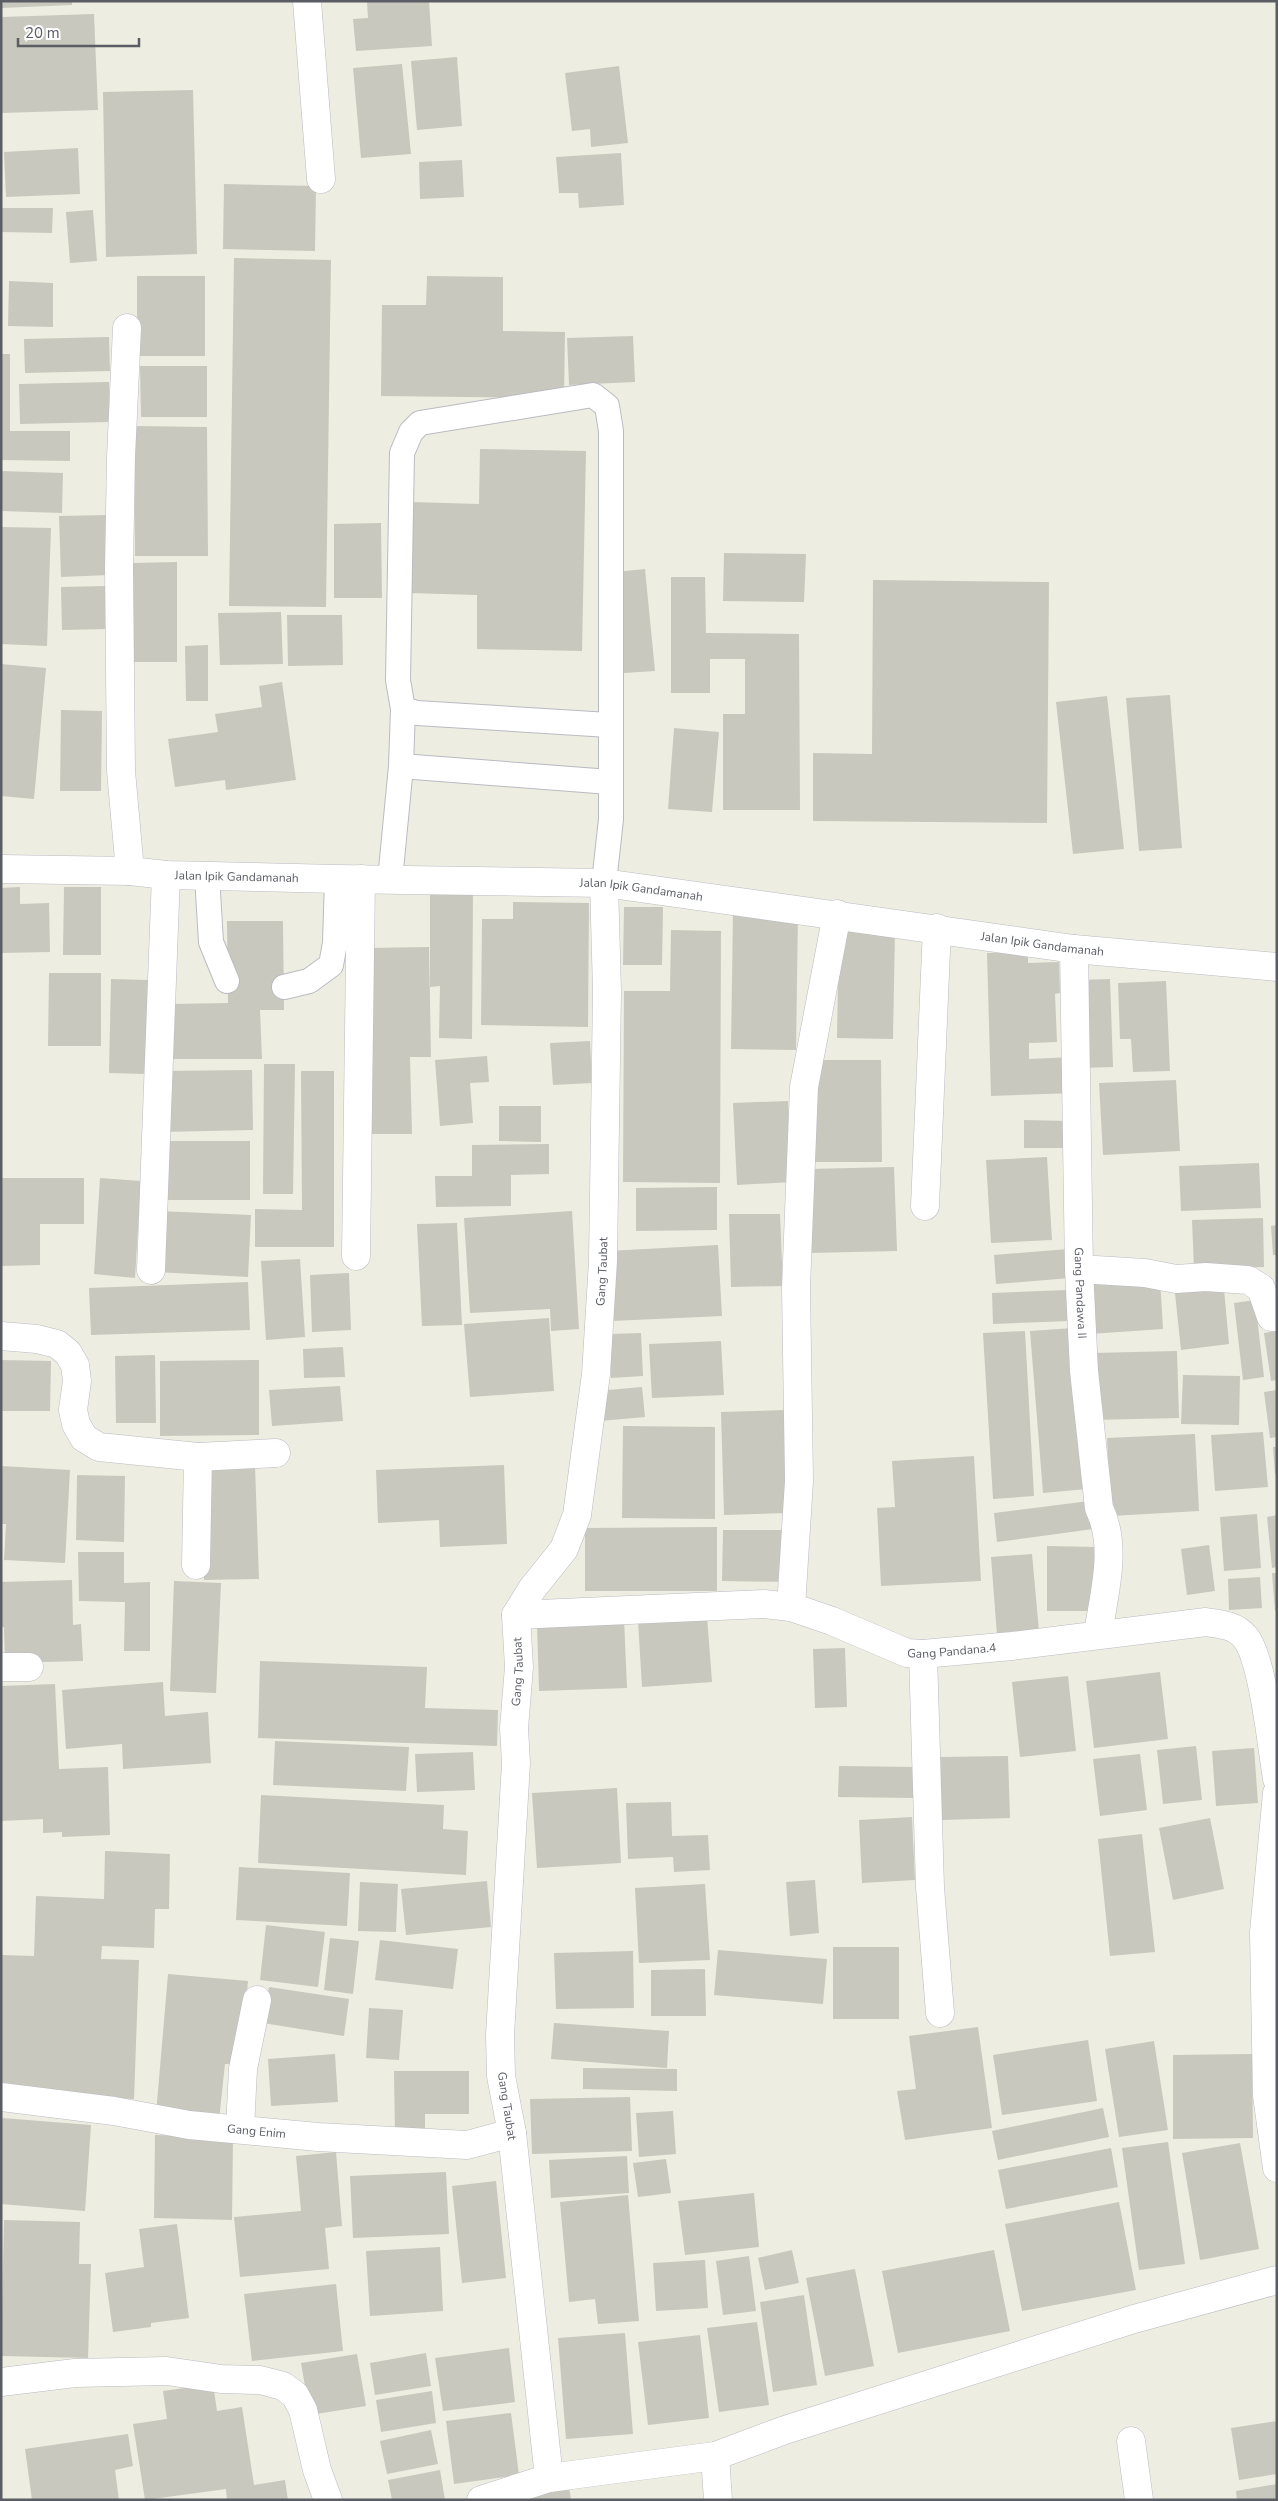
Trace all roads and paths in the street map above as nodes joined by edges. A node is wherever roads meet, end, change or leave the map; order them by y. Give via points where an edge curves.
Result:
1 (307, 1) edge
2 (320, 179) dead end
3 (127, 328) dead end
4 (403, 709) junction
5 (609, 725) junction
6 (401, 766) junction
7 (610, 782) junction
8 (1, 869) edge
9 (130, 870) junction
10 (166, 875) junction
11 (207, 876) junction
12 (349, 879) junction
13 (390, 880) junction
14 (604, 883) junction
15 (837, 914) junction
16 (937, 928) junction
17 (1074, 949) junction
18 (1277, 967) edge
19 (227, 981) dead end
20 (284, 987) dead end
21 (925, 1206) dead end
22 (356, 1256) dead end
23 (1079, 1269) junction
24 (151, 1270) dead end
25 (1277, 1318) edge
26 (1, 1336) edge
27 (276, 1453) dead end
28 (198, 1457) junction
29 (196, 1565) dead end
30 (791, 1607) junction
31 (516, 1615) junction
32 (1098, 1634) junction
33 (923, 1654) junction
34 (1, 1667) edge
35 (29, 1667) dead end
36 (1277, 1779) edge
37 (1277, 1793) edge
38 (1270, 1933) edge
39 (257, 2000) dead end
40 (940, 2013) dead end
41 (1, 2098) edge
42 (240, 2129) junction
43 (512, 2133) junction
44 (1277, 2168) edge
45 (1277, 2280) edge
46 (1, 2382) edge
47 (1131, 2441) dead end
48 (715, 2456) junction
49 (549, 2478) junction
50 (717, 2492) edge
51 (328, 2500) edge
52 (482, 2500) edge
53 (1139, 2500) edge

1 - 2 street
3 - 9 street via 120,457 121,771
4 - 5 lane via 417,713
4 - 5 lane via 398,680 402,453 411,432 420,423 593,395 607,406 611,431
4 - 6 lane
5 - 7 lane
6 - 7 lane
6 - 13 lane
7 - 14 lane via 611,819
8 - 9 street, Jalan Ipik Gandamanah
9 - 10 street, Jalan Ipik Gandamanah
10 - 11 street, Jalan Ipik Gandamanah
10 - 24 street
11 - 12 street, Jalan Ipik Gandamanah
11 - 19 lane via 211,942
12 - 13 street, Jalan Ipik Gandamanah
12 - 20 lane via 331,965 310,981
12 - 22 street
13 - 14 street, Jalan Ipik Gandamanah
14 - 15 street, Jalan Ipik Gandamanah
14 - 31 street, Gang Taubat via 607,991 603,1261 593,1393 577,1515 564,1549
15 - 16 street, Jalan Ipik Gandamanah
15 - 30 street via 804,1087 796,1287 799,1481
16 - 17 street, Jalan Ipik Gandamanah
16 - 21 street
17 - 18 street, Jalan Ipik Gandamanah
17 - 23 street, Gang Pandawa II
23 - 25 street via 1145,1272 1176,1279 1248,1280 1261,1288 1267,1311 1271,1317
23 - 32 street, Gang Pandawa II via 1084,1371 1099,1508 1105,1520 1110,1548
26 - 28 street via 57,1344 68,1353 76,1365 73,1410 84,1438 100,1447
27 - 28 street
28 - 29 street
30 - 31 street, Gang Pandana.4 via 764,1604
30 - 33 street, Gang Pandana.4 via 832,1620 900,1650
31 - 43 street, Gang Taubat via 519,1668 514,1728 516,1763 500,2035 501,2076
32 - 33 street, Gang Pandana.4
32 - 36 street, Gang Pandana.4 via 1206,1622 1230,1626 1245,1637 1255,1656
33 - 40 street via 930,1886
34 - 35 street
37 - 38 street
38 - 44 street via 1267,2095
39 - 42 street via 243,2068
41 - 42 street, Gang Enim via 114,2111 189,2125
42 - 43 street, Gang Enim via 467,2145
43 - 49 street, Gang Taubat
45 - 48 street via 1134,2319 785,2430
46 - 51 street via 75,2373 167,2371 221,2379 260,2380 283,2386 295,2395 303,2410 317,2470
47 - 53 street
48 - 49 street
48 - 50 street
49 - 52 street

